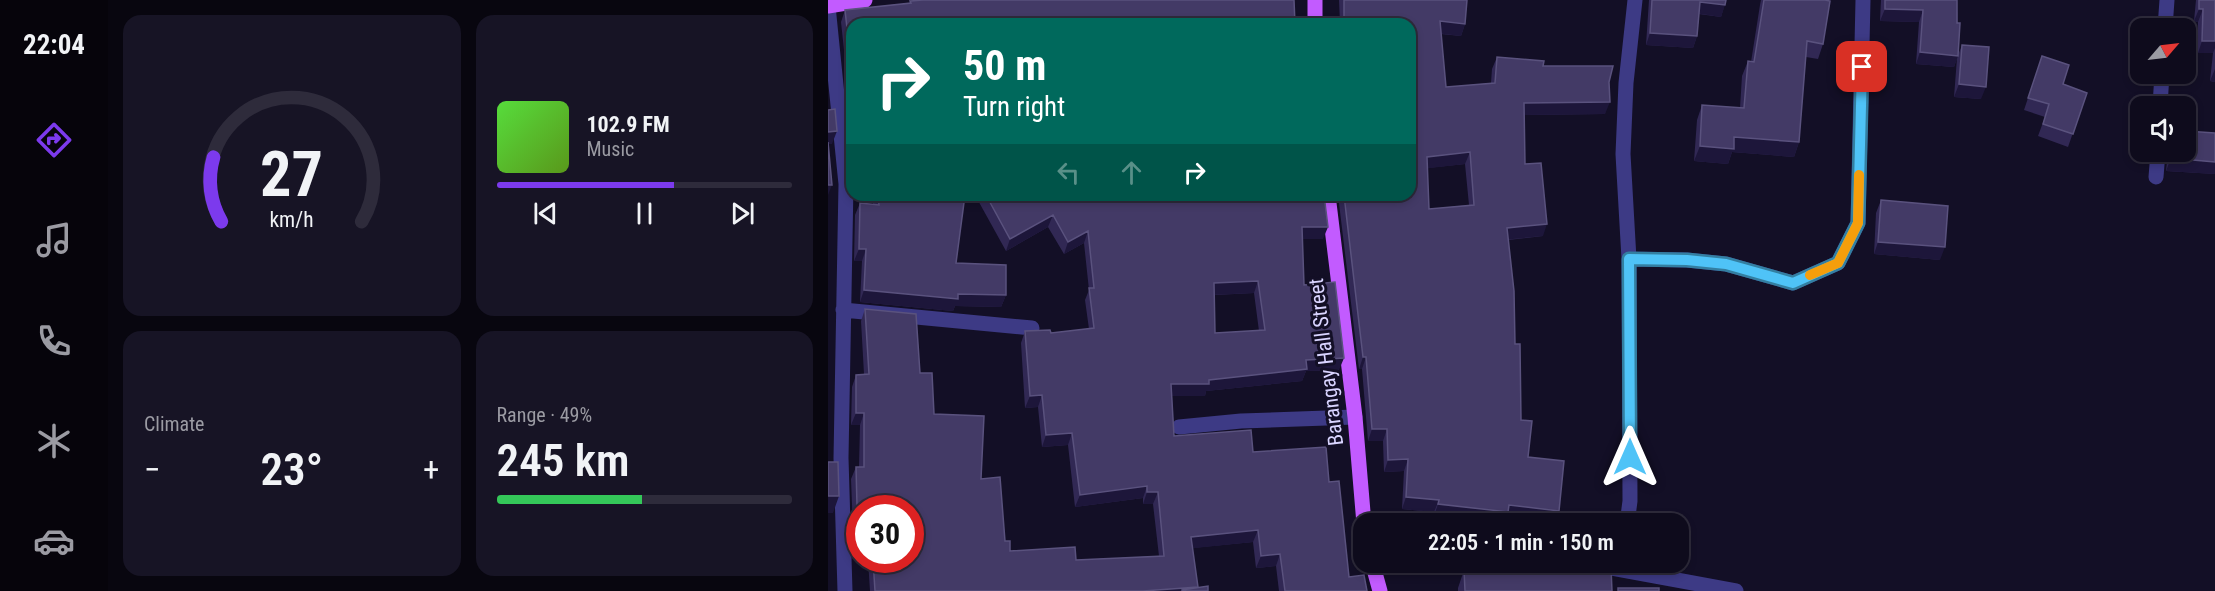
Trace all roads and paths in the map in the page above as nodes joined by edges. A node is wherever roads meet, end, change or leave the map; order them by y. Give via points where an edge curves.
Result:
1 (865, 0) edge
2 (1315, 0) edge
3 (1635, 0) edge
4 (1863, 0) edge
5 (2167, 0) edge
6 (828, 6) edge
7 (1315, 18) edge
8 (2166, 18) edge
9 (2157, 162) edge
10 (2156, 177) dead end
11 (1329, 201) edge
12 (1629, 259) junction
13 (843, 310) junction
14 (1032, 328) edge
15 (1355, 417) junction
16 (1179, 427) dead end
17 (1363, 513) edge
18 (1628, 513) edge
19 (1375, 573) edge
20 (1652, 573) edge
21 (845, 591) edge
22 (1380, 591) edge
23 (1736, 591) edge

1 - 6 main road
2 - 7 main road
3 - 12 street via 1623,154
4 - 12 street via 1858,223 1838,263 1793,283 1726,264
5 - 8 street
6 - 13 street via 846,184
9 - 10 street
11 - 15 main road, Barangay Hall Street
12 - 18 street
13 - 14 street
13 - 21 street
15 - 16 street
15 - 17 main road, Barangay Hall Street
19 - 22 main road
20 - 23 street

